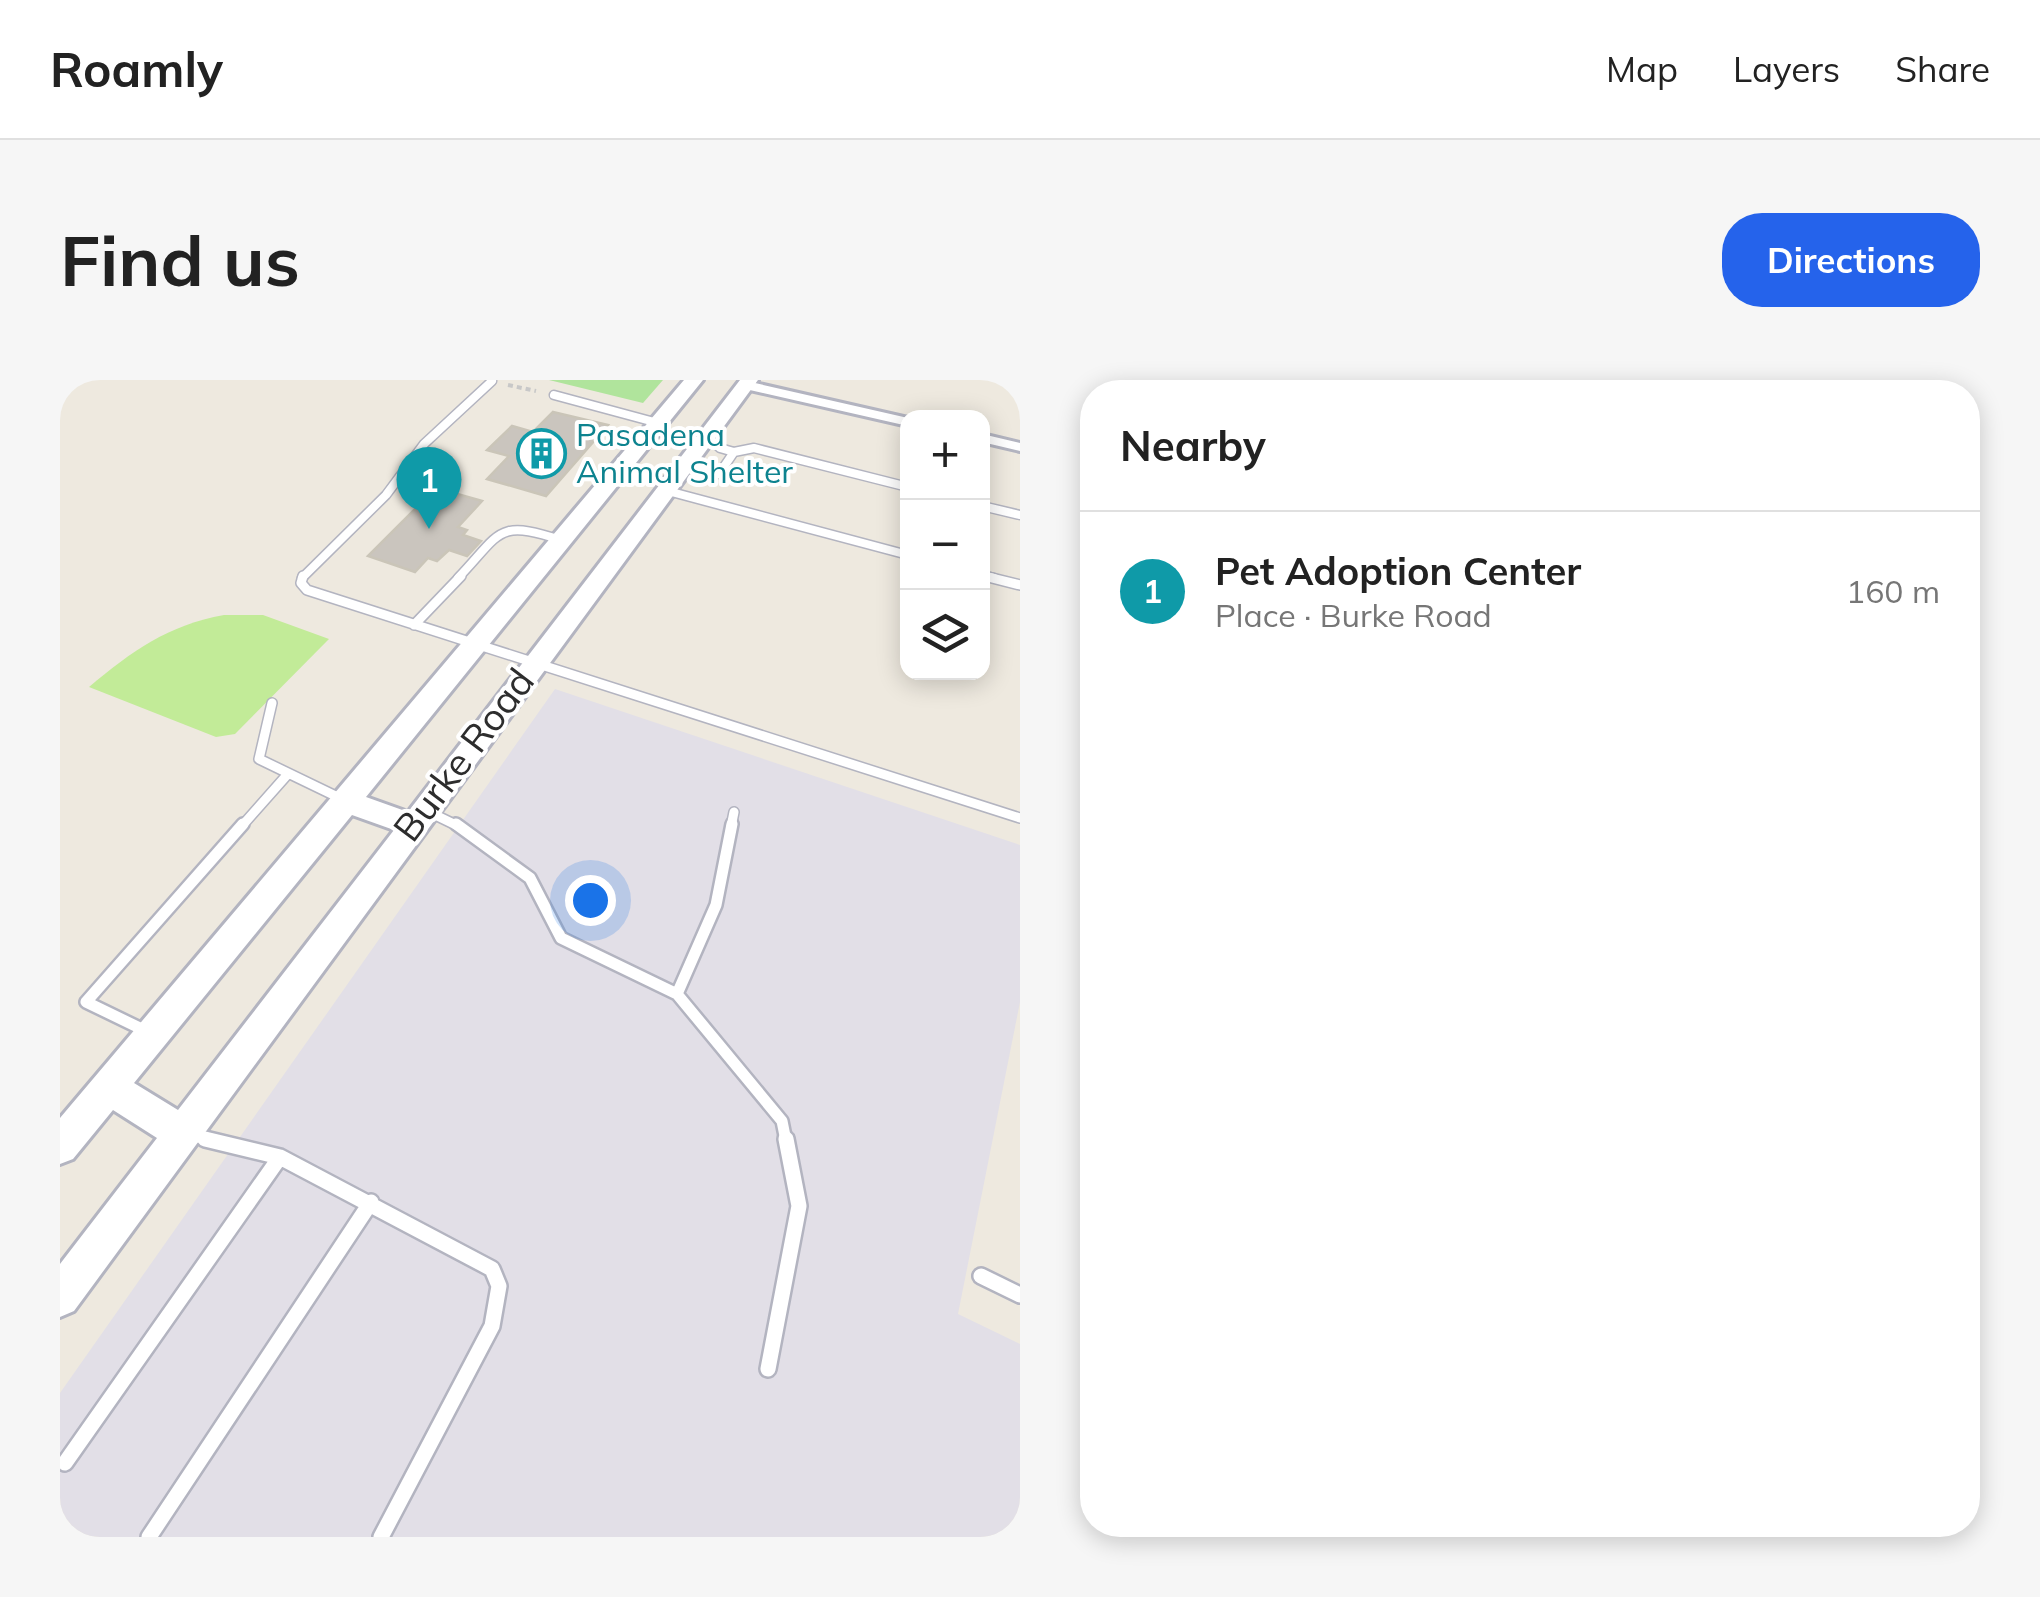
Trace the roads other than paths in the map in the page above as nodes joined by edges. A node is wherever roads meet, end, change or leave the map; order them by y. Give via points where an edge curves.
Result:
1 (694, 380) edge
2 (492, 381) edge
3 (747, 382) edge
4 (554, 395) road end
5 (900, 420) edge
6 (682, 429) junction
7 (990, 440) edge
8 (1020, 447) edge
9 (734, 452) junction
10 (719, 474) dead end
11 (900, 485) edge
12 (664, 490) junction
13 (990, 508) edge
14 (1020, 516) edge
15 (561, 540) junction
16 (900, 553) edge
17 (990, 577) edge
18 (1020, 585) edge
19 (414, 626) junction
20 (474, 645) junction
21 (534, 663) junction
22 (272, 702) dead end
23 (287, 775) junction
24 (346, 801) junction
25 (734, 812) dead end
26 (418, 817) junction
27 (1020, 818) edge
28 (676, 994) junction
29 (152, 1034) junction
30 (108, 1088) junction
31 (182, 1133) junction
32 (60, 1146) edge
33 (280, 1156) junction
34 (371, 1202) junction
35 (980, 1276) dead end
36 (1020, 1295) edge
37 (60, 1297) edge
38 (768, 1368) dead end
39 (62, 1464) edge
40 (149, 1537) edge
41 (381, 1537) edge

1 - 6 main road, Burke Road
2 - 19 lane via 303,574 307,590
3 - 5 street
3 - 6 main road, Burke Road
4 - 6 lane
6 - 9 lane
6 - 12 main road, Burke Road
6 - 15 main road, Burke Road
7 - 8 street
9 - 10 lane
9 - 11 lane via 754,448
12 - 16 lane
12 - 21 main road, Burke Road
13 - 14 lane
15 - 19 lane via 518,526 505,529
15 - 20 main road, Burke Road
17 - 18 lane
19 - 20 lane
20 - 21 lane
20 - 24 main road, Burke Road
21 - 26 main road, Burke Road
21 - 27 lane
22 - 23 lane via 259,760
23 - 24 lane
23 - 29 lane via 86,1002
24 - 26 main road
24 - 29 main road, Burke Road
25 - 28 lane via 716,905
26 - 28 lane via 454,822 530,878 562,938
26 - 31 main road, Burke Road
28 - 38 lane via 782,1121 799,1206
29 - 30 main road, Burke Road
30 - 31 main road
30 - 32 main road, Burke Road
31 - 33 lane
31 - 37 main road, Burke Road
33 - 34 lane
33 - 39 lane
34 - 40 lane
34 - 41 lane via 475,1256 492,1269 499,1286 492,1326
35 - 36 lane

